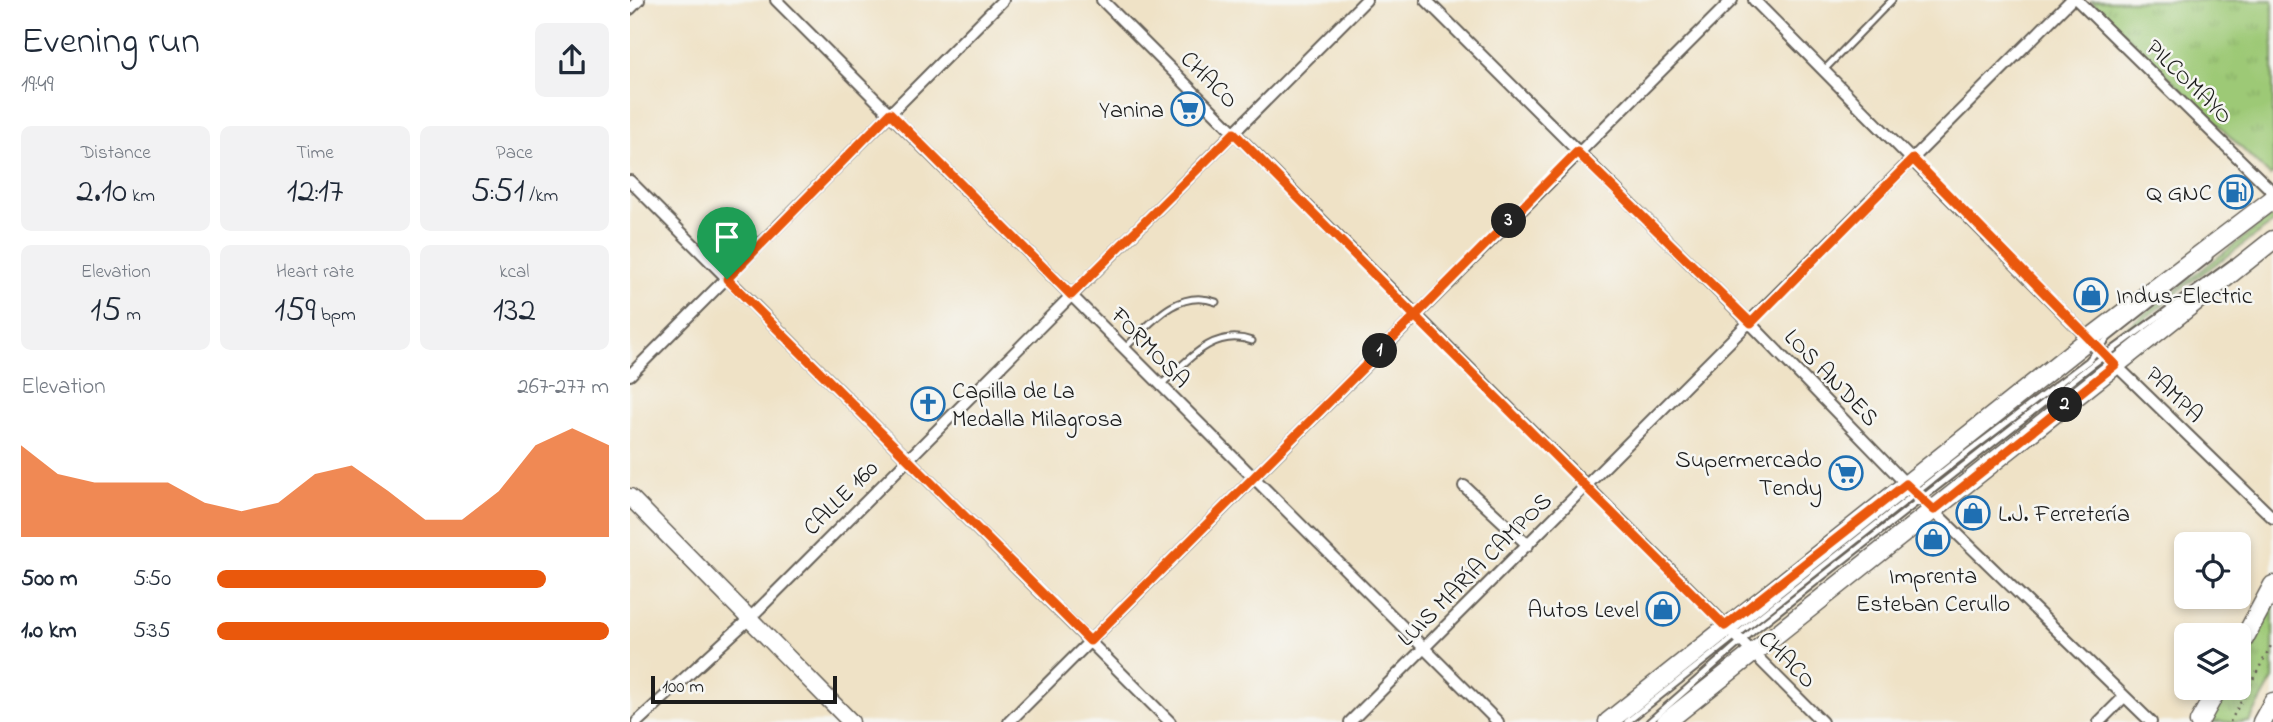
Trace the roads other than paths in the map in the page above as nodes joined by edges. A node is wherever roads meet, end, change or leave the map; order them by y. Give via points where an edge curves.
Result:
1 (639, 0) edge
2 (776, 0) edge
3 (1003, 0) edge
4 (1102, 0) edge
5 (1366, 0) edge
6 (1426, 0) edge
7 (1732, 0) edge
8 (1754, 0) edge
9 (1892, 0) edge
10 (2071, 0) edge
11 (2077, 0) edge
12 (630, 9) edge
13 (1824, 70) junction
14 (890, 113) junction
15 (1234, 133) junction
16 (1577, 152) junction
17 (1913, 159) junction
18 (630, 181) edge
19 (2273, 192) edge
20 (2273, 199) edge
21 (2270, 242) edge
22 (727, 279) junction
23 (1071, 295) junction
24 (1216, 302) dead end
25 (1415, 316) junction
26 (1751, 323) junction
27 (1252, 341) dead end
28 (1124, 349) junction
29 (2102, 352) junction
30 (630, 375) edge
31 (1160, 387) junction
32 (910, 458) junction
33 (1253, 478) junction
34 (1464, 486) dead end
35 (1588, 486) junction
36 (630, 497) edge
37 (1920, 497) junction
38 (2273, 518) edge
39 (1528, 545) junction
40 (2273, 585) edge
41 (748, 619) junction
42 (2251, 626) edge
43 (1738, 639) junction
44 (1090, 641) junction
45 (1424, 648) junction
46 (2124, 697) junction
47 (2211, 700) edge
48 (2273, 702) edge
49 (637, 722) edge
50 (851, 722) edge
51 (1009, 722) edge
52 (1170, 722) edge
53 (1350, 722) edge
54 (1498, 722) edge
55 (1608, 722) edge
56 (1626, 722) edge
57 (1649, 722) edge
58 (1667, 722) edge
59 (1822, 722) edge
60 (2099, 722) edge
61 (2151, 722) edge
62 (2199, 722) edge
63 (2262, 722) edge

1 - 12 street
2 - 14 street, FORMOSA
3 - 14 street
4 - 15 street, CHACO
5 - 15 street, CALLE 160
6 - 16 street, LOS ANDES
7 - 16 street
8 - 13 street, PAMPA
9 - 13 lane
10 - 17 street, LUIS MARÍA CAMPOS
11 - 19 street, PILCOMAYO
13 - 17 street, PAMPA
14 - 22 street
14 - 23 street, FORMOSA
15 - 23 street, CALLE 160
15 - 25 street, CHACO
16 - 25 street
16 - 26 street, LOS ANDES
17 - 26 street, LUIS MARÍA CAMPOS
17 - 29 street, PAMPA
18 - 22 street
20 - 29 main road
21 - 29 main road
22 - 30 street
22 - 32 street
23 - 28 street, FORMOSA
23 - 32 street, CALLE 160
24 - 28 lane via 1175,303
25 - 33 street
25 - 35 street, CHACO
26 - 35 street, LUIS MARÍA CAMPOS
26 - 37 street, LOS ANDES
27 - 31 lane via 1210,342
28 - 31 street, FORMOSA
29 - 37 main road
29 - 37 main road
29 - 38 street, PAMPA
31 - 33 street, FORMOSA
32 - 41 street, CALLE 160
32 - 44 street
33 - 44 street
33 - 45 street, FORMOSA
34 - 39 street
35 - 39 street, LUIS MARÍA CAMPOS
35 - 43 street, CHACO
36 - 41 street
37 - 43 main road
37 - 43 main road
37 - 46 street, LOS ANDES
39 - 45 street, LUIS MARÍA CAMPOS
40 - 42 main road
41 - 49 street, CALLE 160
41 - 50 street
43 - 55 main road
43 - 56 lane
43 - 57 lane
43 - 58 main road
43 - 59 street, CHACO
44 - 51 street
44 - 52 street
45 - 53 street, LUIS MARÍA CAMPOS
45 - 54 street, FORMOSA
46 - 60 street
46 - 61 street, LOS ANDES
47 - 62 main road
48 - 63 main road

